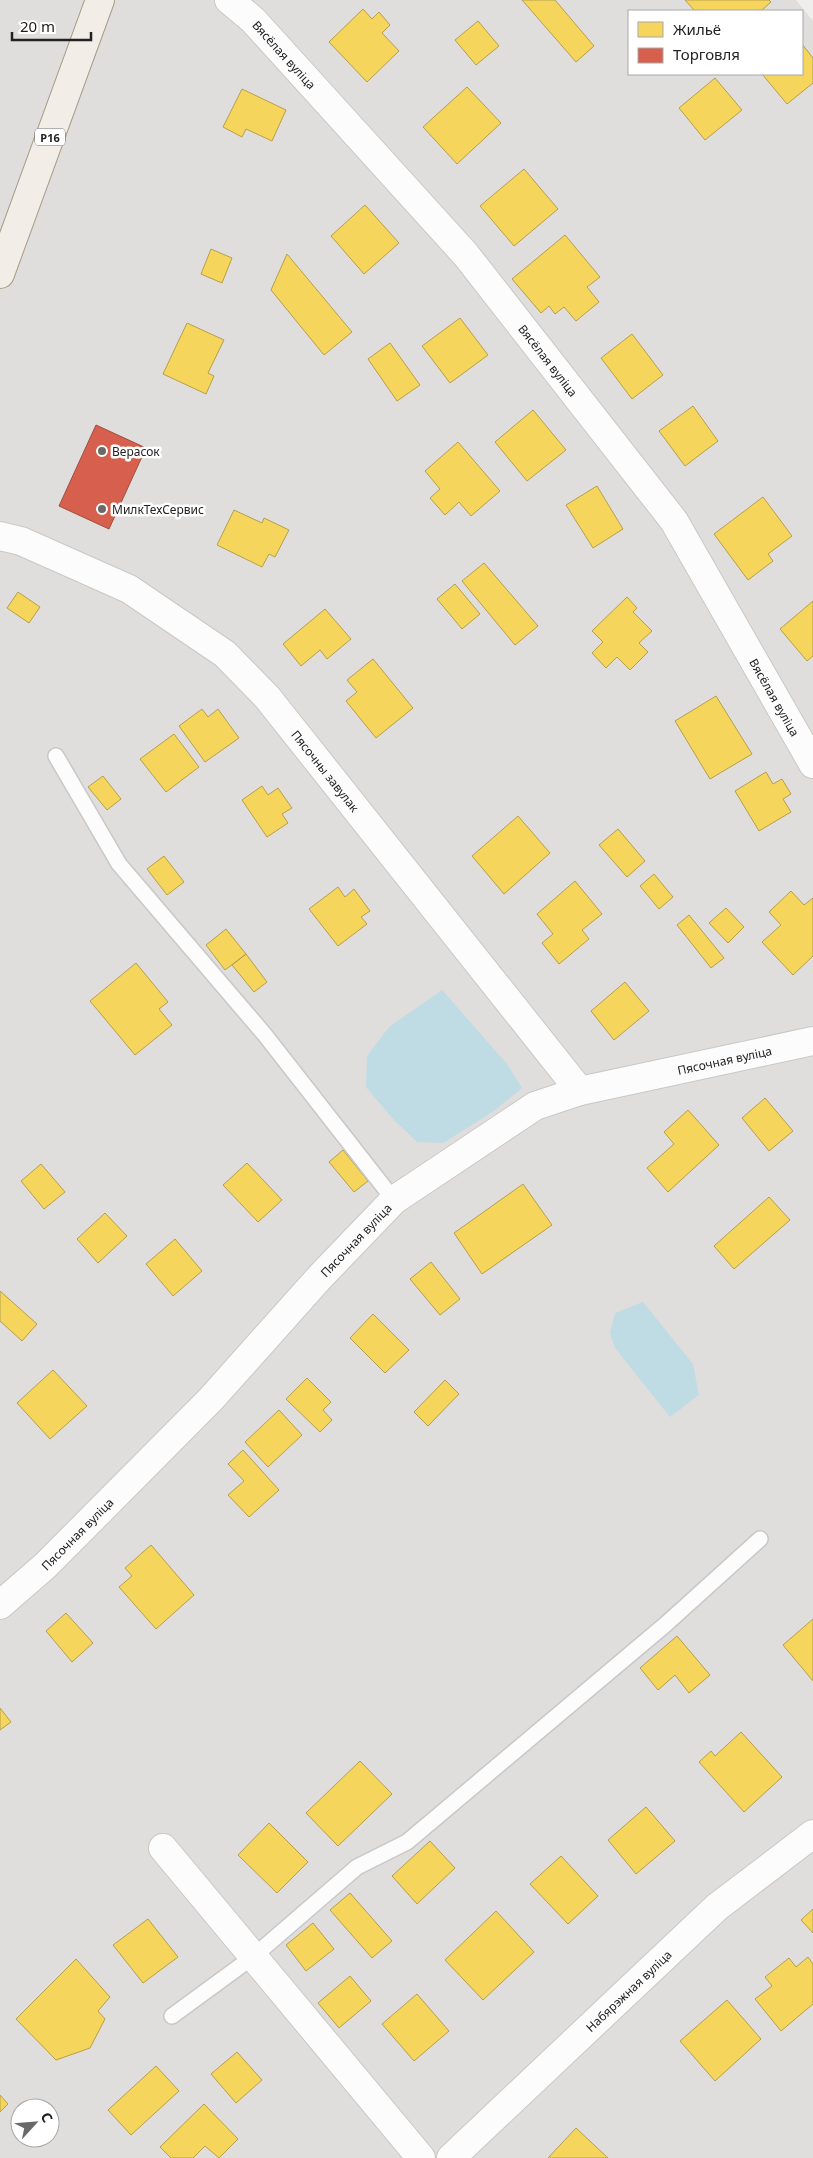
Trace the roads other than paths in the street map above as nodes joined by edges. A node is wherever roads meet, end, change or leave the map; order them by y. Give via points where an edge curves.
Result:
1 (100, 0) edge
2 (229, 0) edge
3 (0, 274) edge
4 (0, 536) edge
5 (56, 756) dead end
6 (813, 764) edge
7 (813, 1041) edge
8 (580, 1091) junction
9 (394, 1200) junction
10 (760, 1539) dead end
11 (0, 1605) edge
12 (813, 1834) edge
13 (163, 1848) dead end
14 (254, 1956) junction
15 (172, 2016) dead end
16 (421, 2158) edge
17 (451, 2158) edge

1 - 3 main road, Р16
2 - 6 street, Вясёлая вуліца via 253,20 466,255 674,521
4 - 8 street, Пясочны завулак via 21,541 129,589 225,654 267,697
5 - 9 lane via 119,864 264,1035
7 - 8 street, Пясочная вуліца
8 - 9 street, Пясочная вуліца via 535,1106
9 - 11 street, Пясочная вуліца via 211,1399 46,1565
10 - 14 lane via 666,1624 407,1842 357,1868
12 - 17 street, Набярэжная вуліца via 717,1907
13 - 14 street
14 - 15 lane
14 - 16 street

